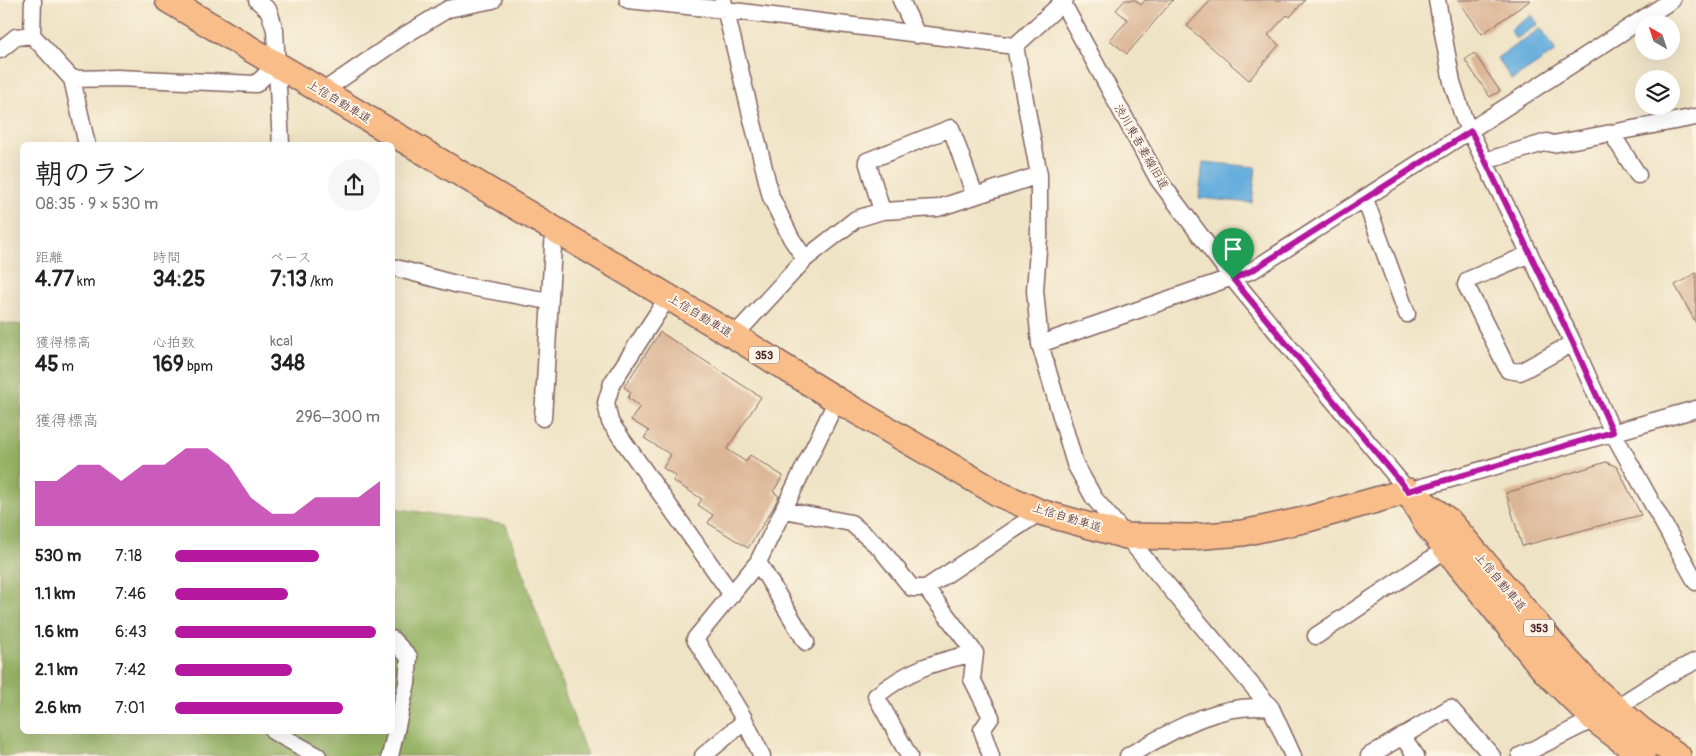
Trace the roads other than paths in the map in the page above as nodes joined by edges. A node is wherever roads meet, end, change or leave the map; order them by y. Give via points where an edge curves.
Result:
1 (33, 0) edge
2 (168, 0) edge
3 (257, 0) edge
4 (493, 0) edge
5 (628, 0) edge
6 (901, 0) edge
7 (1436, 0) edge
8 (1672, 0) edge
9 (1063, 1) edge
10 (725, 5) edge
11 (32, 35) junction
12 (917, 35) junction
13 (1015, 46) junction
14 (0, 50) edge
15 (277, 64) junction
16 (72, 79) junction
17 (322, 92) junction
18 (1696, 117) edge
19 (1471, 131) junction
20 (1615, 134) junction
21 (86, 142) edge
22 (281, 142) edge
23 (1486, 161) junction
24 (1638, 174) dead end
25 (1039, 175) junction
26 (975, 196) junction
27 (1365, 199) junction
28 (882, 211) junction
29 (554, 229) junction
30 (1530, 254) junction
31 (805, 259) junction
32 (395, 268) edge
33 (1233, 279) junction
34 (668, 297) junction
35 (549, 301) junction
36 (1407, 314) dead end
37 (734, 336) junction
38 (1573, 343) junction
39 (1040, 344) junction
40 (837, 400) junction
41 (1696, 409) edge
42 (543, 418) dead end
43 (1613, 432) junction
44 (1408, 491) junction
45 (784, 510) junction
46 (1040, 512) junction
47 (1126, 536) junction
48 (1446, 549) junction
49 (758, 562) junction
50 (1696, 582) edge
51 (926, 588) junction
52 (732, 595) junction
53 (1316, 636) dead end
54 (395, 642) edge
55 (806, 642) dead end
56 (975, 653) junction
57 (1696, 660) edge
58 (1271, 708) junction
59 (1604, 714) junction
60 (746, 721) junction
61 (278, 734) edge
62 (1402, 736) junction
63 (318, 756) edge
64 (390, 756) edge
65 (702, 756) edge
66 (762, 756) edge
67 (909, 756) edge
68 (991, 756) edge
69 (1128, 756) edge
70 (1294, 756) edge
71 (1369, 756) edge
72 (1416, 756) edge
73 (1492, 756) edge
74 (1520, 756) edge
75 (1642, 756) edge
76 (1678, 756) edge

1 - 11 street
2 - 15 highway, 上信自動車道 / 353
3 - 15 street via 269,11 276,30
4 - 17 street via 448,9
5 - 10 street
6 - 12 street
7 - 19 street via 1458,104
8 - 19 street
9 - 13 street
9 - 33 street, 渋川東吾妻線旧道 via 1158,179
10 - 12 street
10 - 31 street via 771,197
11 - 14 street via 16,37
11 - 16 street
12 - 13 street
13 - 25 street
15 - 16 street via 256,84
15 - 17 highway, 上信自動車道 / 353
15 - 22 street
16 - 21 street
17 - 29 highway, 上信自動車道 / 353
18 - 20 street
19 - 23 street
19 - 27 street
20 - 23 street via 1553,144 1547,142
20 - 24 street
23 - 30 street
25 - 26 street
25 - 39 street via 1035,290
26 - 28 street via 938,208
26 - 28 street via 951,128 867,161
27 - 33 street via 1253,270
27 - 36 street
28 - 31 street via 856,219
29 - 34 highway, 上信自動車道 / 353
29 - 35 street
30 - 38 street
30 - 38 street via 1468,280 1466,285 1508,370 1520,372
31 - 37 street
32 - 35 street via 459,285
33 - 39 street
33 - 44 street, 渋川東吾妻線旧道
34 - 37 highway, 上信自動車道 / 353
34 - 52 street via 612,383 606,403 610,422
35 - 42 street
37 - 40 highway, 上信自動車道 / 353
38 - 43 street
39 - 47 street via 1075,464 1094,498
40 - 45 street
40 - 46 highway, 上信自動車道 / 353 via 999,494
41 - 43 street
43 - 44 street
43 - 50 street
44 - 47 highway, 上信自動車道 / 353 via 1243,533 1191,537
44 - 48 highway, 上信自動車道 / 353
44 - 59 highway, 上信自動車道 / 353 via 1449,520 1566,660
45 - 49 street
45 - 51 street via 850,523 880,548 912,588
46 - 47 highway, 上信自動車道 / 353
46 - 51 street
47 - 58 street
48 - 53 street
48 - 59 highway, 上信自動車道 / 353 via 1544,670
49 - 52 street
49 - 55 street
51 - 56 street
52 - 60 street via 694,639
54 - 64 street via 409,657 407,683
56 - 67 street via 932,662 898,678 876,696
56 - 68 street via 972,679 990,717 982,730
57 - 59 street
58 - 69 street via 1250,705 1188,722
58 - 70 street
59 - 74 street
59 - 75 highway, 上信自動車道 / 353
59 - 76 highway, 上信自動車道 / 353
60 - 65 street
60 - 66 street
61 - 63 street
62 - 71 street
62 - 72 street
62 - 73 street via 1450,708

